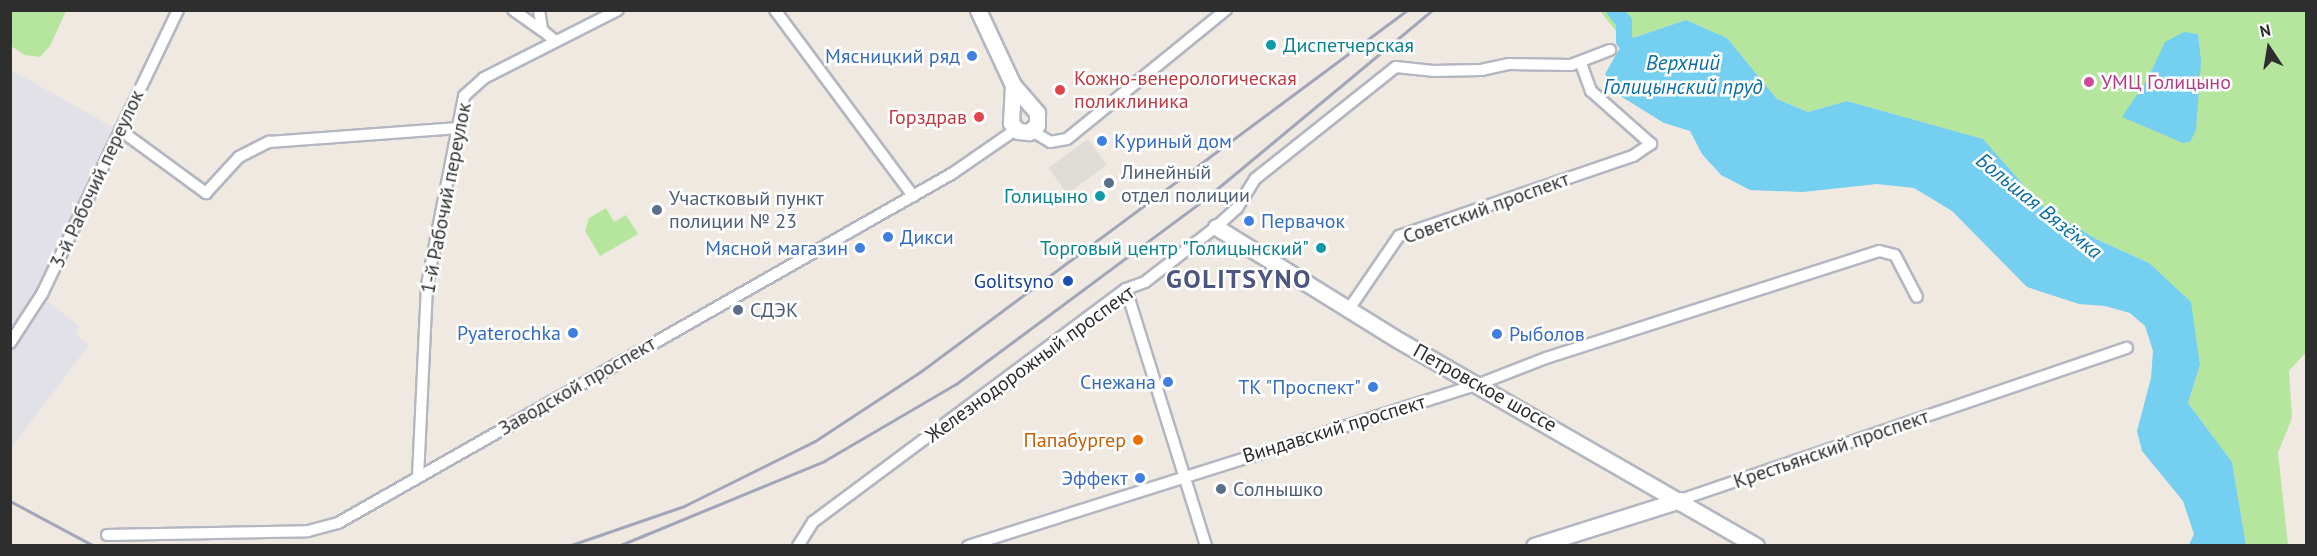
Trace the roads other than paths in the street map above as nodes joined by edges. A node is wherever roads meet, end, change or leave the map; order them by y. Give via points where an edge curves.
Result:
1 (178, 10) edge
2 (513, 10) edge
3 (538, 10) edge
4 (618, 10) edge
5 (776, 10) edge
6 (978, 10) edge
7 (1226, 10) edge
8 (542, 30) junction
9 (555, 41) junction
10 (1610, 50) dead end
11 (1581, 63) junction
12 (1013, 85) junction
13 (1032, 107) junction
14 (1012, 112) junction
15 (458, 128) junction
16 (120, 130) junction
17 (1016, 130) junction
18 (1032, 131) junction
19 (913, 196) junction
20 (1216, 227) junction
21 (1126, 289) junction
22 (1917, 297) dead end
23 (1349, 309) junction
24 (10, 343) edge
25 (2127, 348) dead end
26 (1479, 384) junction
27 (1182, 476) junction
28 (418, 477) junction
29 (1680, 500) junction
30 (107, 535) dead end
31 (798, 546) edge
32 (968, 546) edge
33 (1206, 546) edge
34 (1534, 546) edge
35 (1756, 546) edge

1 - 16 street, 3-й Рабочий переулок
2 - 8 street
3 - 8 street
4 - 9 street, 1-й Рабочий переулок
5 - 19 street
6 - 12 street
7 - 18 street via 1067,139 1050,142
8 - 9 street
9 - 15 street, 1-й Рабочий переулок via 469,89
10 - 11 street, Железнодорожный проспект
11 - 20 street, Железнодорожный проспект via 1539,67 1509,64 1481,70 1396,67 1255,179 1237,208
11 - 23 street, Советский проспект via 1591,91 1651,144 1633,156 1399,236
12 - 13 street
12 - 14 street
13 - 14 street via 1021,105
13 - 18 street via 1038,119
14 - 17 street via 1011,123
15 - 16 street via 269,142 239,157 206,193
15 - 28 street, 1-й Рабочий переулок via 427,285
16 - 24 street, 3-й Рабочий переулок via 42,294
17 - 18 street
17 - 19 street, Заводской проспект
19 - 28 street, Заводской проспект
20 - 21 street, Железнодорожный проспект via 1145,282
20 - 23 street, Петровское шоссе
21 - 27 street
21 - 31 street, Железнодорожный проспект via 813,522
22 - 26 street, Виндавский проспект via 1895,255 1879,251 1546,358
23 - 26 street, Петровское шоссе
25 - 29 street, Крестьянский проспект
26 - 27 street, Виндавский проспект
26 - 29 street, Петровское шоссе
27 - 32 street, Виндавский проспект
27 - 33 street
28 - 30 street, Заводской проспект via 338,523 308,531
29 - 34 street, Крестьянский проспект
29 - 35 street, Петровское шоссе

